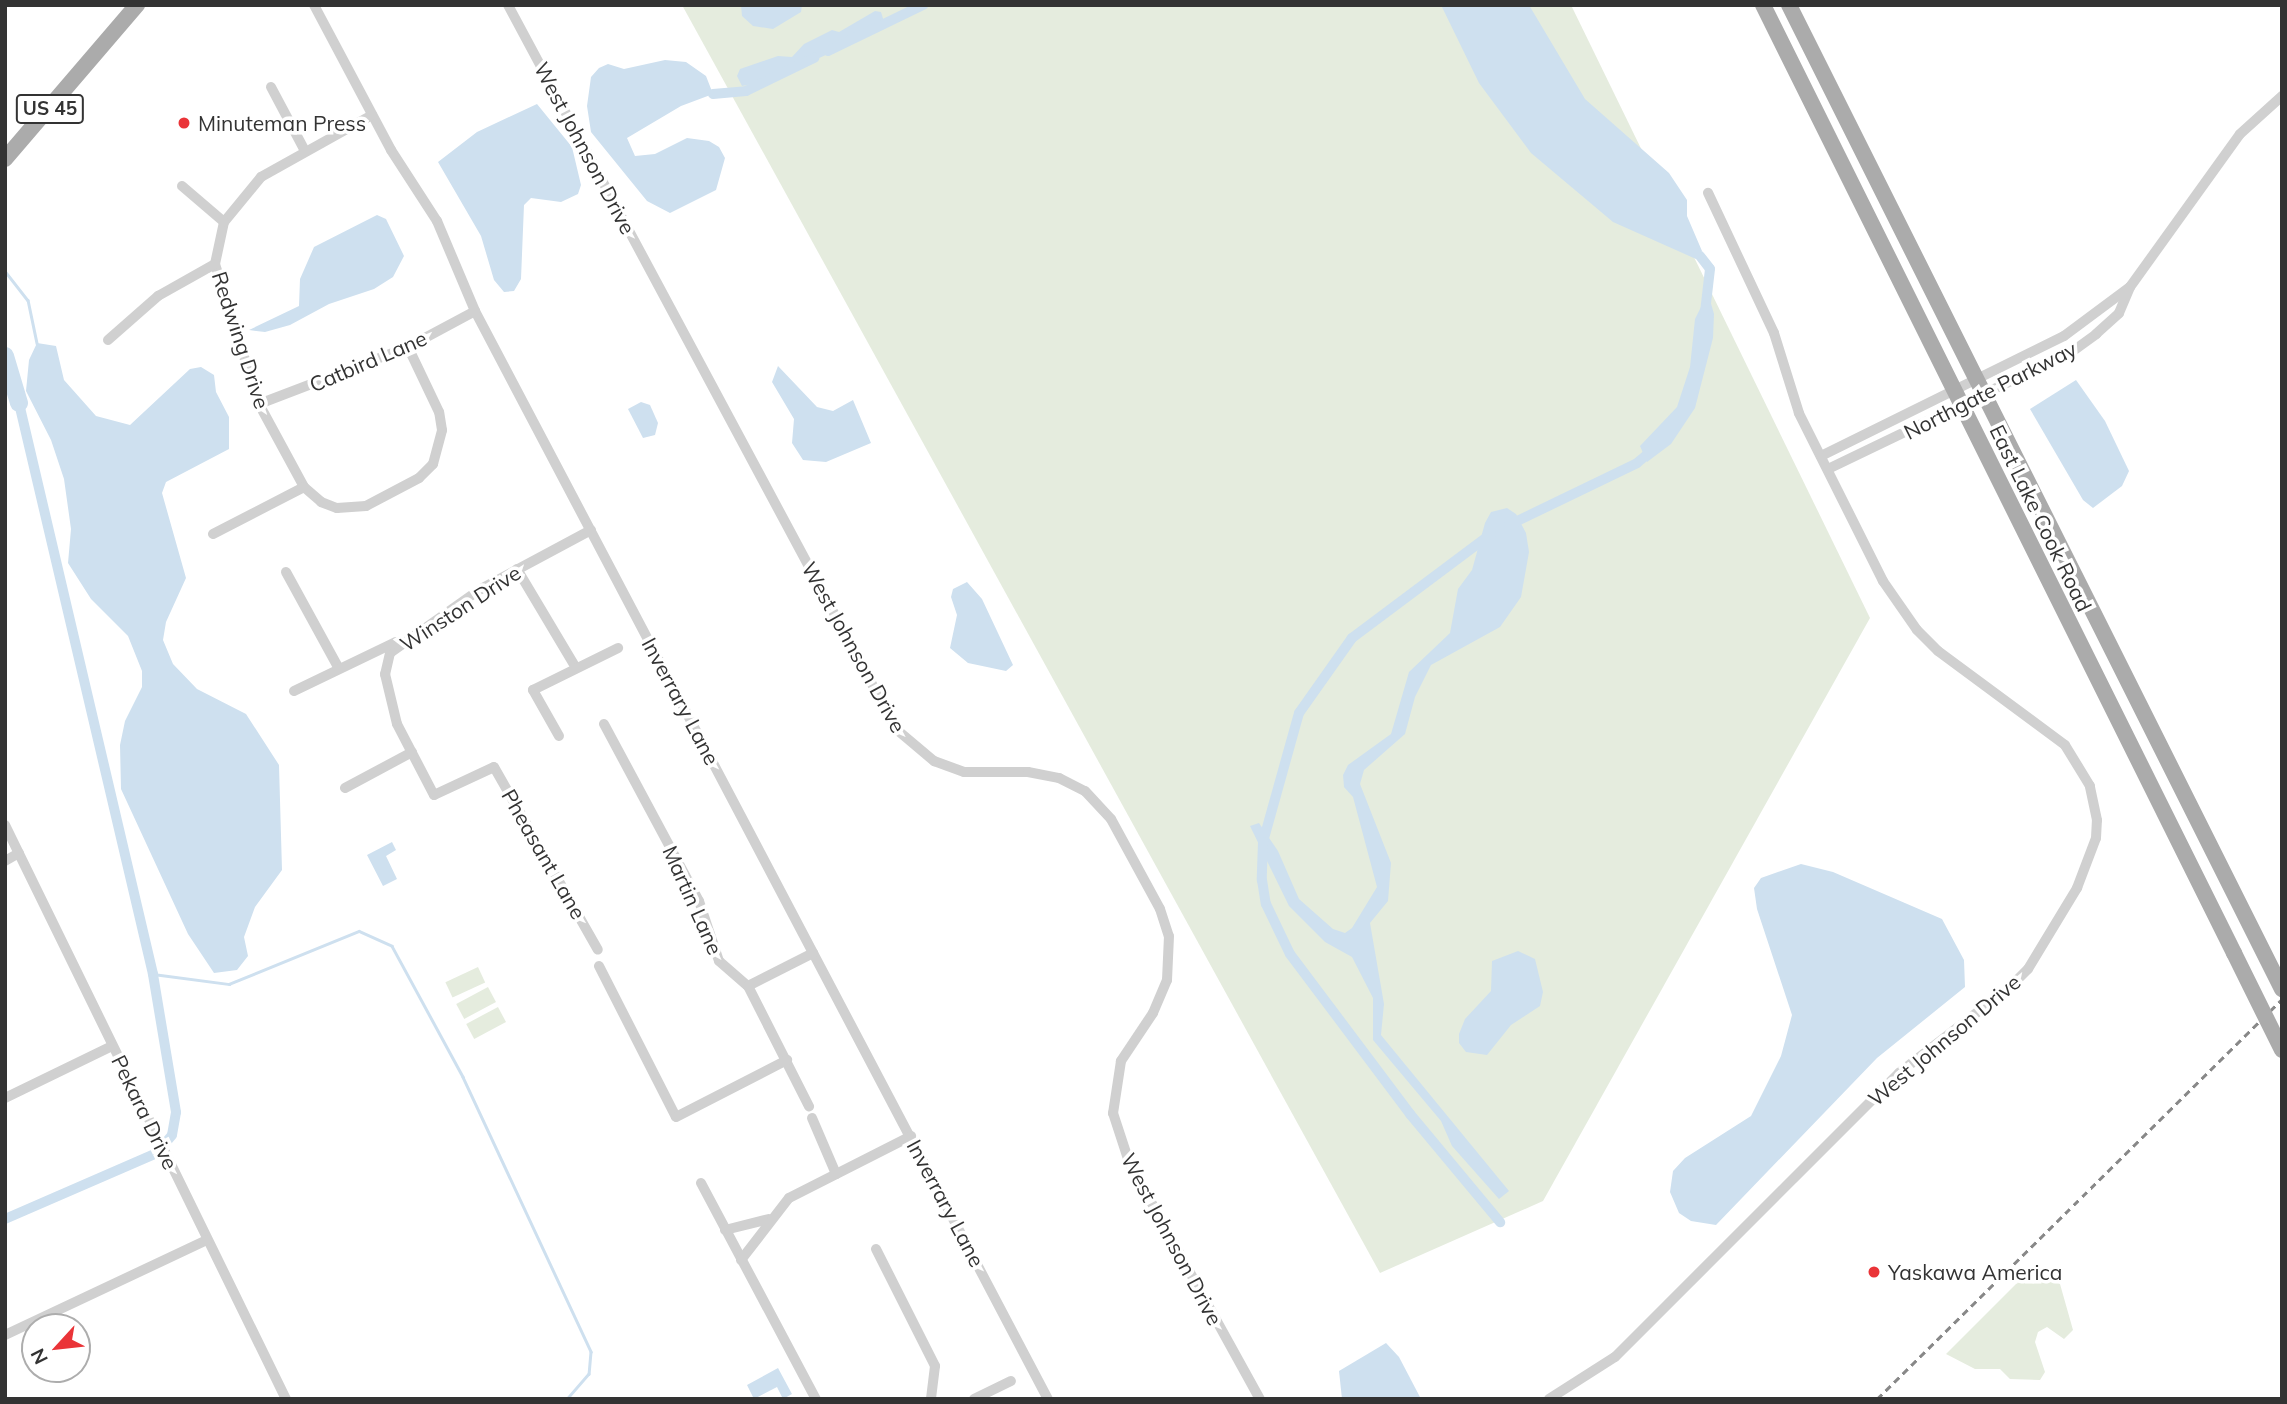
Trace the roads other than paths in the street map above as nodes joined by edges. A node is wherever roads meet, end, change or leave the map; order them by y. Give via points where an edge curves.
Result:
1 (137, 5) edge
2 (314, 5) edge
3 (508, 5) edge
4 (1763, 5) edge
5 (1789, 5) edge
6 (271, 87) dead end
7 (2282, 96) edge
8 (372, 115) junction
9 (304, 149) junction
10 (5, 159) edge
11 (182, 186) dead end
12 (1708, 193) dead end
13 (224, 222) junction
14 (215, 264) junction
15 (2130, 287) junction
16 (475, 311) junction
17 (108, 340) dead end
18 (408, 348) junction
19 (1975, 380) junction
20 (1954, 390) junction
21 (1983, 395) junction
22 (259, 404) junction
23 (1962, 405) junction
24 (1821, 456) junction
25 (1828, 469) junction
26 (304, 487) junction
27 (591, 530) junction
28 (213, 534) dead end
29 (517, 569) junction
30 (286, 572) dead end
31 (418, 633) junction
32 (618, 648) dead end
33 (338, 667) junction
34 (576, 668) junction
35 (294, 691) dead end
36 (604, 724) dead end
37 (559, 736) dead end
38 (412, 751) junction
39 (484, 772) joint
40 (345, 788) dead end
41 (5, 825) edge
42 (19, 853) junction
43 (5, 861) edge
44 (598, 950) dead end
45 (813, 953) junction
46 (598, 966) dead end
47 (748, 986) junction
48 (2282, 989) edge
49 (112, 1046) junction
50 (2282, 1050) edge
51 (787, 1060) junction
52 (5, 1098) edge
53 (809, 1106) dead end
54 (812, 1118) dead end
55 (911, 1136) junction
56 (836, 1174) junction
57 (701, 1182) dead end
58 (769, 1219) junction
59 (725, 1230) junction
60 (207, 1240) junction
61 (876, 1249) dead end
62 (741, 1260) junction
63 (5, 1335) edge
64 (1011, 1381) dead end
65 (286, 1399) edge
66 (816, 1399) edge
67 (931, 1399) edge
68 (974, 1399) edge
69 (1048, 1399) edge
70 (1260, 1399) edge
71 (1549, 1399) edge

1 - 10 main road, US 45
2 - 8 street, Inverrary Lane
3 - 70 street, West Johnson Drive via 897,729 934,761 964,772 1028,772 1059,778 1085,791 1111,819 1169,936 1167,980 1153,1013 1121,1061 1113,1113 1129,1162
4 - 20 main road, East Lake Cook Road
5 - 19 main road, East Lake Cook Road
6 - 9 street
7 - 15 street, Northgate Parkway via 2240,134
8 - 9 street, Redwing Drive
8 - 16 street, Inverrary Lane via 438,221
9 - 13 street, Redwing Drive via 261,177
11 - 13 street
12 - 24 street, West Johnson Drive via 1774,333 1799,412
13 - 14 street, Redwing Drive
14 - 17 street via 158,296
14 - 22 street, Redwing Drive
15 - 19 street, Northgate Parkway via 2064,336
15 - 21 street, Northgate Parkway via 2119,313 2081,345
16 - 18 street, Catbird Lane
16 - 27 street, Inverrary Lane
18 - 22 street, Catbird Lane
18 - 26 street, Redwing Drive via 439,412 442,430 433,464 419,478 366,506 337,508
19 - 20 street, Northgate Parkway
19 - 21 main road, East Lake Cook Road
20 - 23 main road, East Lake Cook Road
20 - 24 street, Northgate Parkway
21 - 23 street, Northgate Parkway
21 - 48 main road, East Lake Cook Road
22 - 26 street, Redwing Drive
23 - 25 street, Northgate Parkway
23 - 50 main road, East Lake Cook Road, bridge
24 - 25 street, West Johnson Drive
25 - 71 street, West Johnson Drive via 1883,581 1917,630 2065,745 2079,765 2097,820 2091,860 2028,969 2011,986 1899,1073 1615,1357
26 - 28 street
27 - 29 street, Winston Drive
27 - 45 street, Inverrary Lane
29 - 31 street, Winston Drive
29 - 34 street
30 - 33 street
31 - 33 street
31 - 38 street, Winston Drive via 390,653 385,674 397,724
32 - 34 street
33 - 35 street
34 - 37 street via 533,690
36 - 47 street, Martin Lane via 699,901 719,961
38 - 39 street, Winston Drive via 434,795
38 - 40 street
39 - 44 street, Pheasant Lane via 494,767
41 - 42 street, Pekara Drive
42 - 43 street
42 - 49 street, Pekara Drive
45 - 47 street
45 - 55 street, Inverrary Lane
46 - 51 street via 676,1116
47 - 51 street, Martin Lane
49 - 52 street
49 - 60 street, Pekara Drive
51 - 53 street, Martin Lane
54 - 56 street
55 - 56 street
55 - 69 street, Inverrary Lane
56 - 58 street via 789,1198
57 - 59 street
58 - 59 street
58 - 62 street
59 - 62 street
60 - 63 street
60 - 65 street, Pekara Drive
61 - 67 street via 935,1366
62 - 66 street
64 - 68 street

